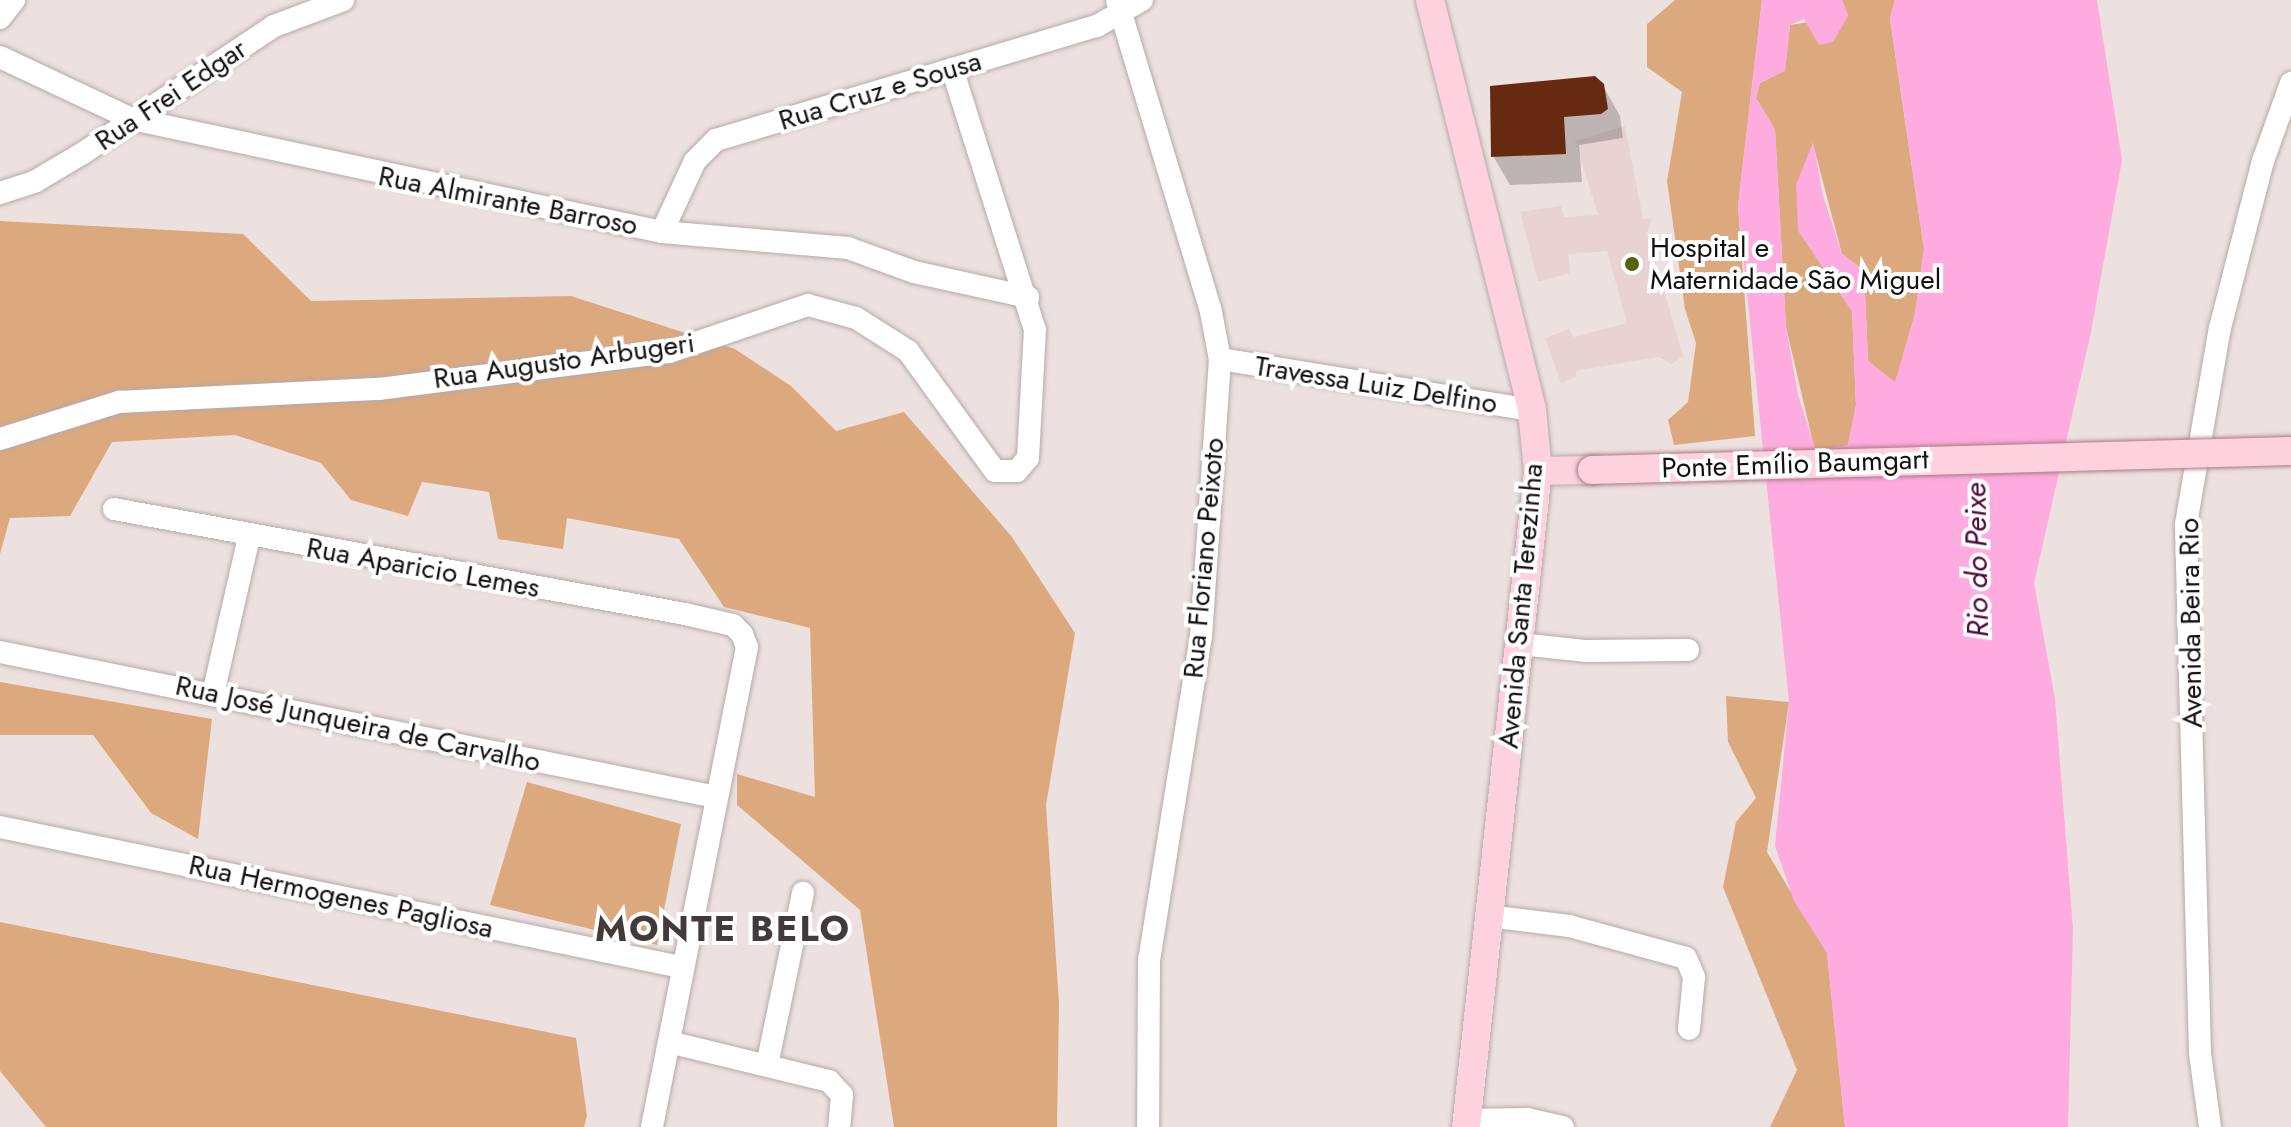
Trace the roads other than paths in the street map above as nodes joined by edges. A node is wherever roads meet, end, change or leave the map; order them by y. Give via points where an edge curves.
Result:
1 (14, 0) edge
2 (343, 0) edge
3 (1142, 0) edge
4 (1430, 0) edge
5 (1120, 7) edge
6 (0, 18) edge
7 (0, 57) edge
8 (952, 69) junction
9 (2291, 83) edge
10 (132, 119) junction
11 (0, 193) edge
12 (662, 232) junction
13 (1028, 297) junction
14 (1220, 359) junction
15 (1532, 410) junction
16 (0, 439) edge
17 (2291, 451) edge
18 (1538, 471) junction
19 (114, 509) dead end
20 (249, 537) junction
21 (1520, 644) junction
22 (1688, 650) dead end
23 (0, 652) edge
24 (213, 694) junction
25 (716, 797) junction
26 (0, 827) edge
27 (803, 893) dead end
28 (1488, 916) junction
29 (681, 967) junction
30 (1689, 1029) dead end
31 (669, 1042) junction
32 (767, 1065) junction
33 (1466, 1124) edge
34 (652, 1127) edge
35 (839, 1127) edge
36 (1148, 1127) edge
37 (1563, 1127) edge
38 (2210, 1127) edge

1 - 6 street
2 - 10 street, Rua Frei Edgar via 274,26
3 - 5 street, Rua Cruz e Sousa
4 - 15 main road, Avenida Santa Terezinha
5 - 8 street, Rua Cruz e Sousa
5 - 14 street, Rua Floriano Peixoto via 1211,312
7 - 10 street, Rua Almirante Barroso
8 - 12 street, Rua Cruz e Sousa via 716,140 695,161
8 - 13 street, Rua Augusto Arbugeri
9 - 38 street, Avenida Beira Rio via 2263,161 2220,328 2186,524 2200,1053
10 - 11 street, Rua Frei Edgar via 36,181
10 - 12 street, Rua Almirante Barroso
12 - 13 street, Rua Almirante Barroso via 848,248 914,272
13 - 16 street, Rua Augusto Arbugeri via 1035,330 1028,458 1024,467 1006,474 995,471 908,351 856,318 808,305 680,350 379,389 119,402
14 - 15 street, Travessa Luiz Delfino
14 - 36 street, Rua Floriano Peixoto via 1201,636 1149,959
15 - 18 main road, Avenida Santa Terezinha
17 - 18 main road, Ponte Emílio Baumgart, bridge
18 - 21 main road, Avenida Santa Terezinha
19 - 20 street, Rua Aparicio Lemes
20 - 24 street
20 - 25 street, Rua Aparicio Lemes via 733,625 747,647
21 - 22 street via 1585,651
21 - 28 main road, Avenida Santa Terezinha
23 - 24 street, Rua José Junqueira de Carvalho
24 - 25 street, Rua José Junqueira de Carvalho
25 - 29 street
26 - 29 street, Rua Hermogenes Pagliosa
27 - 32 street
28 - 30 street via 1569,926 1686,958 1694,977
28 - 33 main road, Avenida Santa Terezinha
29 - 31 street
31 - 32 street
31 - 34 street
32 - 35 street via 838,1086
33 - 37 street via 1527,1119

